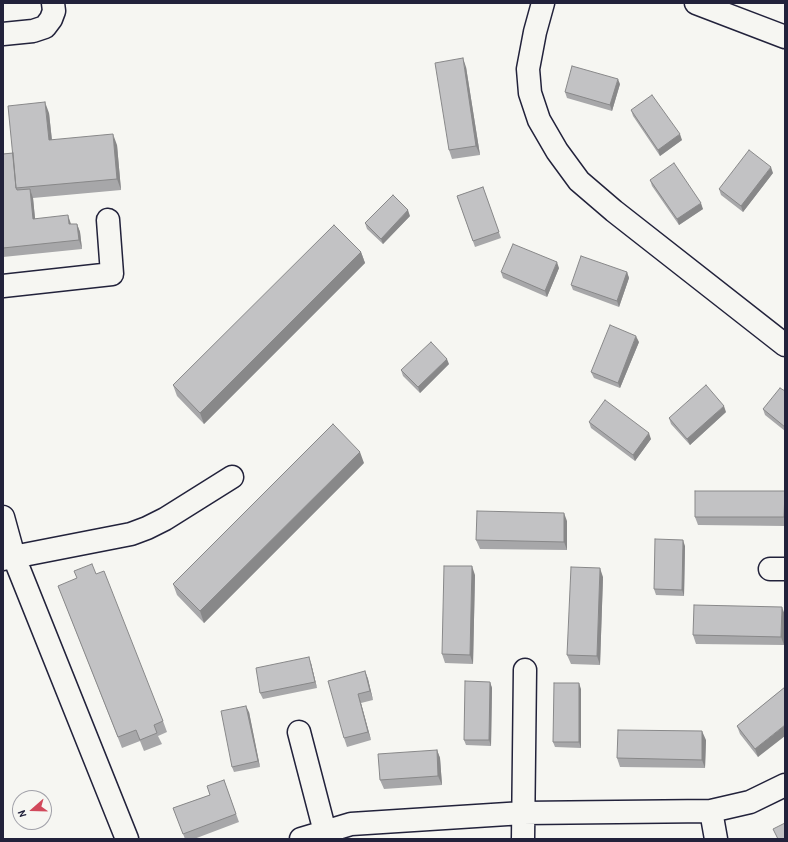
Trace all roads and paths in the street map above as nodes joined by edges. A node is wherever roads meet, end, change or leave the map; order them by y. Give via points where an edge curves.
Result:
1 (53, 3) edge
2 (543, 3) edge
3 (696, 3) edge
4 (3, 34) edge
5 (785, 36) edge
6 (108, 220) dead end
7 (3, 286) edge
8 (785, 345) edge
9 (232, 477) dead end
10 (3, 517) edge
11 (9, 558) edge
12 (525, 670) dead end
13 (299, 732) dead end
14 (785, 785) edge
15 (711, 811) junction
16 (523, 813) junction
17 (365, 831) edge
18 (325, 832) junction
19 (128, 839) edge
20 (301, 839) edge
21 (523, 839) edge
22 (716, 839) edge

1 - 4 main road via 54,11 45,27
2 - 8 main road via 528,69 530,93 539,120 557,151 579,181 614,211
3 - 5 main road
6 - 7 main road via 112,274
9 - 11 main road via 166,519 131,534
10 - 11 main road
11 - 19 main road
12 - 16 main road
13 - 18 main road
14 - 15 main road via 750,802
15 - 16 main road
15 - 22 main road
16 - 17 main road
16 - 21 main road
17 - 18 main road via 351,824
18 - 20 main road

